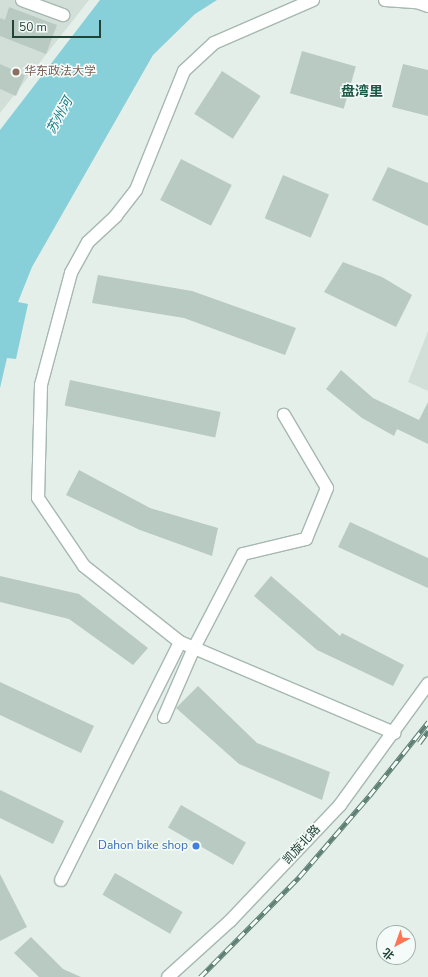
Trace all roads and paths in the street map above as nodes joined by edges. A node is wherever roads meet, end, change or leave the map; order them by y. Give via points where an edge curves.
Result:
1 (22, 0) edge
2 (313, 0) edge
3 (385, 0) edge
4 (428, 6) edge
5 (62, 15) dead end
6 (284, 415) dead end
7 (180, 642) junction
8 (194, 648) junction
9 (428, 684) edge
10 (425, 697) edge
11 (164, 717) dead end
12 (394, 733) junction
13 (61, 880) dead end
14 (168, 977) edge

1 - 5 street
2 - 7 street via 214,43 184,71 136,190 116,216 84,248 71,273 41,384 38,498 84,566
3 - 4 street via 417,2
6 - 8 street via 327,488 306,539 243,554
7 - 8 street
7 - 13 street
8 - 11 street
8 - 12 street
9 - 10 street, 凯旋北路
10 - 12 street, 凯旋北路
12 - 14 street, 凯旋北路 via 340,805 230,921

